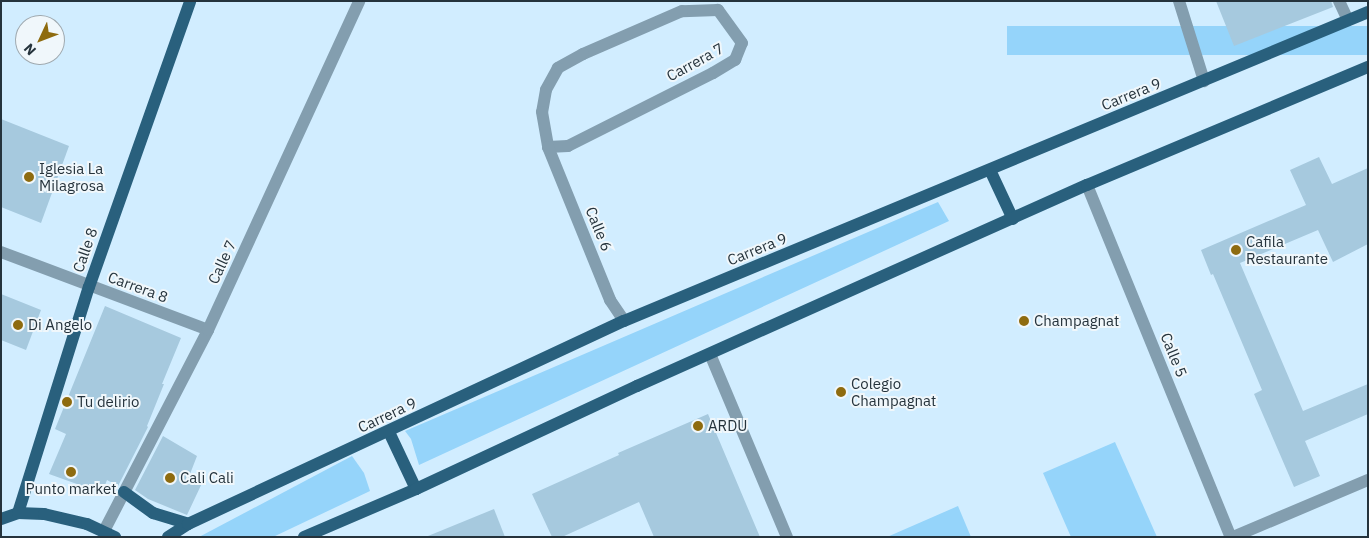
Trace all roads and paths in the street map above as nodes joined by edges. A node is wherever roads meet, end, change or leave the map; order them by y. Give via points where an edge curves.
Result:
1 (190, 1) edge
2 (359, 1) edge
3 (1179, 1) edge
4 (1340, 1) edge
5 (1368, 12) edge
6 (1348, 20) junction
7 (1368, 67) edge
8 (1204, 82) junction
9 (548, 148) junction
10 (990, 170) junction
11 (1087, 185) junction
12 (1013, 219) junction
13 (1, 252) edge
14 (89, 287) junction
15 (624, 321) junction
16 (208, 330) junction
17 (710, 354) junction
18 (389, 432) junction
19 (1368, 480) edge
20 (416, 489) junction
21 (124, 492) junction
22 (18, 513) junction
23 (1, 519) edge
24 (188, 524) junction
25 (109, 534) edge
26 (168, 537) edge
27 (304, 537) edge
28 (787, 537) edge
29 (1232, 537) edge

1 - 14 main road, Calle 8
2 - 16 street, Calle 7
3 - 8 street
4 - 6 street
5 - 6 main road, Carrera 9
6 - 8 main road, Carrera 9
7 - 11 main road
8 - 10 main road, Carrera 9
9 - 9 street, Carrera 7 via 542,112 546,90 558,68 583,54 682,11 718,10 742,43 735,60 713,73 568,146
9 - 15 street, Calle 6 via 610,300
10 - 12 main road
10 - 15 main road, Carrera 9
11 - 12 main road
11 - 29 street, Calle 5
12 - 17 main road
13 - 14 street, Carrera 8
14 - 16 street, Carrera 8
14 - 22 main road, Calle 8
15 - 18 main road, Carrera 9
16 - 21 street, Calle 7
17 - 20 main road
17 - 28 street
18 - 20 main road
18 - 24 main road, Carrera 9
19 - 29 street
20 - 27 main road
21 - 24 main road via 154,513
21 - 25 street, Calle 7
22 - 23 main road
22 - 25 main road via 44,514 87,524
24 - 26 main road, Carrera 9

